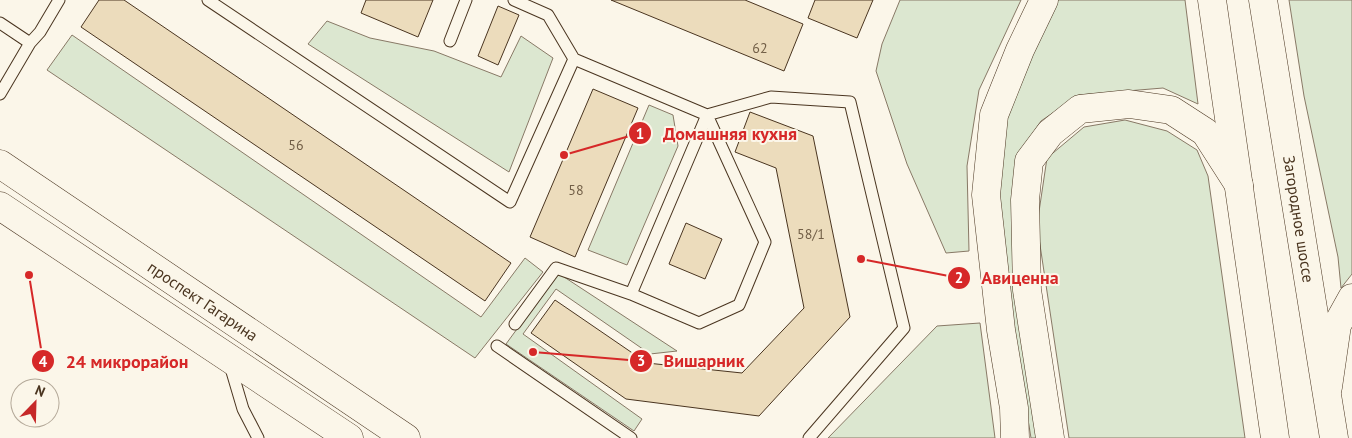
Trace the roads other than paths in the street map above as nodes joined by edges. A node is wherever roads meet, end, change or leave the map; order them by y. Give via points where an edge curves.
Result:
1 (59, 0) edge
2 (208, 0) edge
3 (466, 0) edge
4 (514, 0) edge
5 (1044, 0) edge
6 (1212, 0) edge
7 (1263, 0) edge
8 (0, 23) edge
9 (450, 41) dead end
10 (30, 43) junction
11 (574, 59) junction
12 (0, 94) edge
13 (707, 114) junction
14 (0, 164) edge
15 (1239, 185) junction
16 (0, 206) edge
17 (631, 294) junction
18 (1352, 298) edge
19 (515, 324) dead end
20 (497, 346) dead end
21 (228, 359) junction
22 (1327, 393) junction
23 (258, 438) edge
24 (349, 438) edge
25 (406, 438) edge
26 (631, 438) edge
27 (809, 438) edge
28 (1015, 438) edge
29 (1050, 438) edge
30 (1275, 438) edge
31 (1334, 438) edge

1 - 10 lane
2 - 11 lane via 510,202
3 - 9 lane
4 - 11 lane via 548,15
5 - 28 main road via 994,115 986,195 1001,330 1014,408
6 - 15 main road
7 - 22 main road, Загородное шоссе
8 - 10 lane
10 - 12 lane
11 - 13 lane
13 - 17 lane
13 - 17 lane via 765,242 739,305 699,324
13 - 27 lane via 771,97 850,102 904,328
14 - 25 main road, проспект Гагарина
15 - 29 main road via 1205,132 1171,110 1146,106 1129,104 1080,109 1050,134 1034,154 1029,161 1025,200 1028,290
15 - 30 main road
16 - 21 main road, проспект Гагарина
17 - 19 lane via 556,268
18 - 22 main road via 1337,325
20 - 26 lane
21 - 23 lane via 243,409
21 - 24 main road, проспект Гагарина
22 - 31 main road, Загородное шоссе

